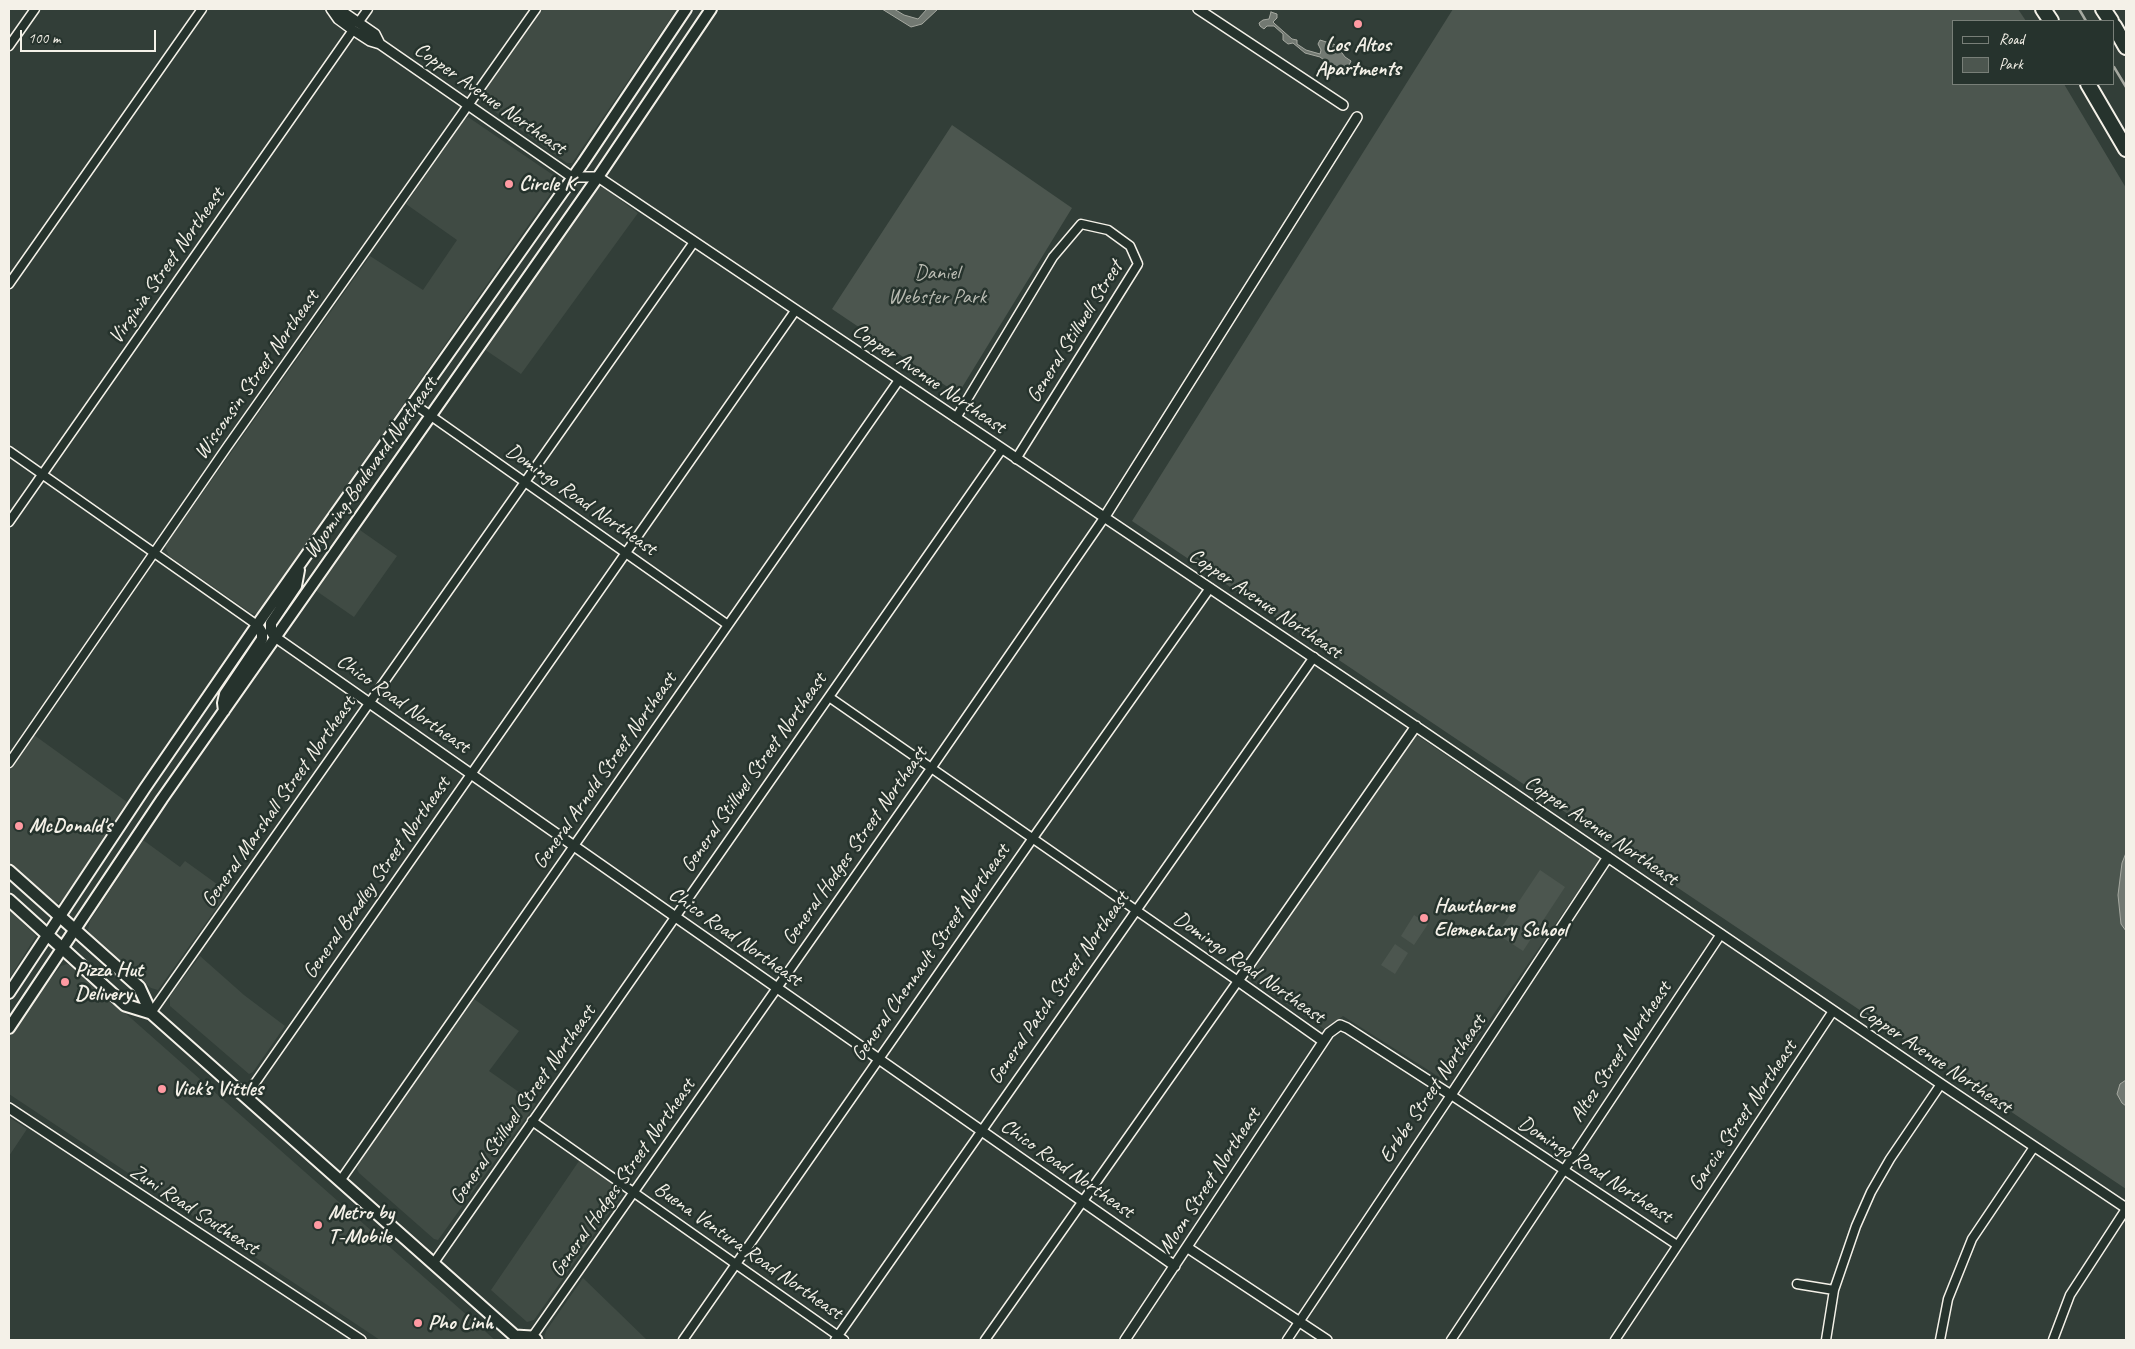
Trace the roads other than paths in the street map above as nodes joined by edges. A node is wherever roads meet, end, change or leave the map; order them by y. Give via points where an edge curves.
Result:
1 (35, 9) edge
2 (202, 9) edge
3 (331, 9) edge
4 (368, 9) edge
5 (536, 9) edge
6 (686, 9) edge
7 (710, 9) edge
8 (1198, 9) edge
9 (2044, 9) edge
10 (2103, 9) edge
11 (2050, 20) edge
12 (2110, 20) edge
13 (356, 26) junction
14 (2115, 28) edge
15 (9, 46) edge
16 (2126, 47) edge
17 (2089, 85) edge
18 (468, 104) junction
19 (1343, 105) dead end
20 (1357, 117) dead end
21 (2126, 149) edge
22 (572, 177) junction
23 (598, 177) junction
24 (694, 242) junction
25 (9, 284) edge
26 (795, 311) junction
27 (899, 380) junction
28 (414, 404) junction
29 (430, 416) junction
30 (956, 418) junction
31 (1002, 450) junction
32 (9, 451) edge
33 (1016, 459) junction
34 (42, 474) junction
35 (525, 482) junction
36 (1104, 518) junction
37 (9, 522) edge
38 (626, 553) junction
39 (154, 554) junction
40 (300, 564) junction
41 (1210, 588) junction
42 (257, 625) junction
43 (728, 625) junction
44 (275, 636) junction
45 (1314, 657) junction
46 (829, 696) junction
47 (370, 703) junction
48 (224, 711) junction
49 (1416, 726) junction
50 (9, 763) edge
51 (932, 767) junction
52 (472, 773) junction
53 (1033, 838) junction
54 (574, 846) junction
55 (1608, 857) junction
56 (9, 871) edge
57 (9, 900) edge
58 (1136, 910) junction
59 (60, 916) junction
60 (675, 917) junction
61 (75, 930) junction
62 (1721, 934) junction
63 (47, 935) junction
64 (63, 950) junction
65 (1238, 981) junction
66 (777, 988) junction
67 (9, 993) edge
68 (1834, 1012) junction
69 (151, 1013) junction
70 (9, 1028) edge
71 (1323, 1042) junction
72 (879, 1060) junction
73 (1940, 1084) junction
74 (1451, 1095) junction
75 (246, 1096) junction
76 (9, 1108) edge
77 (532, 1121) junction
78 (981, 1130) junction
79 (2034, 1147) junction
80 (1564, 1170) junction
81 (340, 1181) junction
82 (634, 1192) junction
83 (1082, 1201) junction
84 (2126, 1209) edge
85 (1677, 1245) junction
86 (1188, 1248) junction
87 (433, 1264) junction
88 (736, 1264) junction
89 (1175, 1266) junction
90 (1797, 1284) dead end
91 (1834, 1290) junction
92 (1300, 1322) junction
93 (515, 1338) edge
94 (533, 1339) edge
95 (839, 1339) edge
96 (361, 1340) edge
97 (683, 1340) edge
98 (984, 1340) edge
99 (1126, 1340) edge
100 (1287, 1340) edge
101 (1326, 1340) edge
102 (1451, 1340) edge
103 (1615, 1340) edge
104 (1826, 1340) edge
105 (1940, 1340) edge
106 (2053, 1340) edge

1 - 15 street
2 - 25 street
3 - 13 street, Copper Avenue Northeast via 338,19
4 - 13 street, Virginia Street Northeast
5 - 18 street, Wisconsin Street Northeast
6 - 22 main road, Wyoming Boulevard Northeast
7 - 23 main road, Wyoming Boulevard Northeast
8 - 19 street
9 - 11 highway
10 - 12 highway
13 - 18 street, Copper Avenue Northeast via 370,41 380,44
13 - 34 street, Virginia Street Northeast
14 - 16 highway
17 - 21 highway
18 - 22 street, Copper Avenue Northeast
18 - 39 street, Wisconsin Street Northeast
20 - 36 street
22 - 23 street, Copper Avenue Northeast
22 - 28 main road, Wyoming Boulevard Northeast
23 - 24 street, Copper Avenue Northeast
23 - 29 main road, Wyoming Boulevard Northeast
24 - 26 street, Copper Avenue Northeast
24 - 35 street, General Marshall Street Northeast
26 - 27 street, Copper Avenue Northeast
26 - 38 street, General Bradley Street Northeast
27 - 30 street, Copper Avenue Northeast
27 - 43 street, General Arnold Street Northeast
28 - 29 street, Domingo Road Northeast
28 - 40 main road, Wyoming Boulevard Northeast
29 - 35 street, Domingo Road Northeast
29 - 44 main road, Wyoming Boulevard Northeast
30 - 31 street, Copper Avenue Northeast
30 - 33 street, General Stillwell Street via 1053,257 1080,224 1108,230 1130,246 1138,264
31 - 33 street, Copper Avenue Northeast
31 - 46 street, General Stillwel Street Northeast
32 - 34 street
33 - 36 street, Copper Avenue Northeast
34 - 37 street, Virginia Street Northeast
34 - 39 street
35 - 38 street, Domingo Road Northeast
35 - 47 street, General Marshall Street Northeast
36 - 41 street, Copper Avenue Northeast
36 - 51 street, General Hodges Street Northeast
38 - 43 street, Domingo Road Northeast
38 - 52 street, General Bradley Street Northeast
39 - 42 street
39 - 50 street, Wisconsin Street Northeast
40 - 42 main road, Wyoming Boulevard Northeast
40 - 44 main road via 296,586 271,623 270,631
41 - 45 street, Copper Avenue Northeast
41 - 53 street, General Chennault Street Northeast
42 - 48 main road via 262,638 225,694
42 - 59 main road, Wyoming Boulevard Northeast
43 - 54 street, General Arnold Street Northeast
44 - 47 street, Chico Road Northeast
44 - 48 main road, Wyoming Boulevard Northeast
45 - 49 street, Copper Avenue Northeast
45 - 58 street, General Patch Street Northeast
46 - 51 street, Domingo Road Northeast
46 - 60 street, General Stillwel Street Northeast
47 - 52 street, Chico Road Northeast
47 - 69 street, General Marshall Street Northeast
48 - 61 main road, Wyoming Boulevard Northeast
49 - 55 street, Copper Avenue Northeast
49 - 65 street
51 - 53 street, Domingo Road Northeast
51 - 66 street, General Hodges Street Northeast
52 - 54 street, Chico Road Northeast
52 - 75 street, General Bradley Street Northeast
53 - 58 street, Domingo Road Northeast
53 - 72 street, General Chennault Street Northeast
54 - 60 street, Chico Road Northeast
54 - 81 street, General Arnold Street Northeast
55 - 62 street, Copper Avenue Northeast
55 - 74 street, Erbbe Street Northeast
56 - 59 main road
57 - 63 main road
58 - 65 street, Domingo Road Northeast
58 - 78 street, General Patch Street Northeast
59 - 61 main road
59 - 63 main road, Wyoming Boulevard Northeast
60 - 66 street, Chico Road Northeast
60 - 77 street, General Stillwel Street Northeast
61 - 64 main road, Wyoming Boulevard Northeast
61 - 69 main road via 138,987
62 - 68 street, Copper Avenue Northeast
62 - 80 street, Altez Street Northeast
63 - 64 main road
63 - 67 main road, Wyoming Boulevard Northeast
64 - 69 main road via 125,1005
64 - 70 main road, Wyoming Boulevard Northeast
65 - 71 street, Domingo Road Northeast
65 - 83 street
66 - 72 street, Chico Road Northeast
66 - 82 street, General Hodges Street Northeast
68 - 73 street, Copper Avenue Northeast
68 - 85 street, Garcia Street Northeast
69 - 75 main road
71 - 74 street, Domingo Road Northeast via 1340,1025
71 - 86 street, Moon Street Northeast
72 - 78 street, Chico Road Northeast
72 - 88 street, General Chennault Street Northeast
73 - 79 street, Copper Avenue Northeast
73 - 91 street via 1871,1192
74 - 80 street, Domingo Road Northeast
74 - 92 street, Erbbe Street Northeast
75 - 81 main road
76 - 96 street, Zuni Road Southeast
77 - 82 street, Buena Ventura Road Northeast
77 - 87 street, General Stillwel Street Northeast
78 - 83 street, Chico Road Northeast
78 - 95 street, General Patch Street Northeast
79 - 84 street, Copper Avenue Northeast
79 - 105 street via 1972,1239 1948,1299
80 - 85 street, Domingo Road Northeast
80 - 102 street, Altez Street Northeast
81 - 87 main road
82 - 88 street, Buena Ventura Road Northeast
82 - 94 street, General Hodges Street Northeast
83 - 89 street, Chico Road Northeast
83 - 98 street
84 - 106 street via 2070,1295
85 - 103 street, Garcia Street Northeast
86 - 89 street, Moon Street Northeast
86 - 92 street
87 - 93 main road
88 - 95 street, Buena Ventura Road Northeast
88 - 97 street, General Chennault Street Northeast
89 - 99 street, Moon Street Northeast
90 - 91 street
91 - 104 street
92 - 100 street, Erbbe Street Northeast
92 - 101 street
93 - 94 main road

